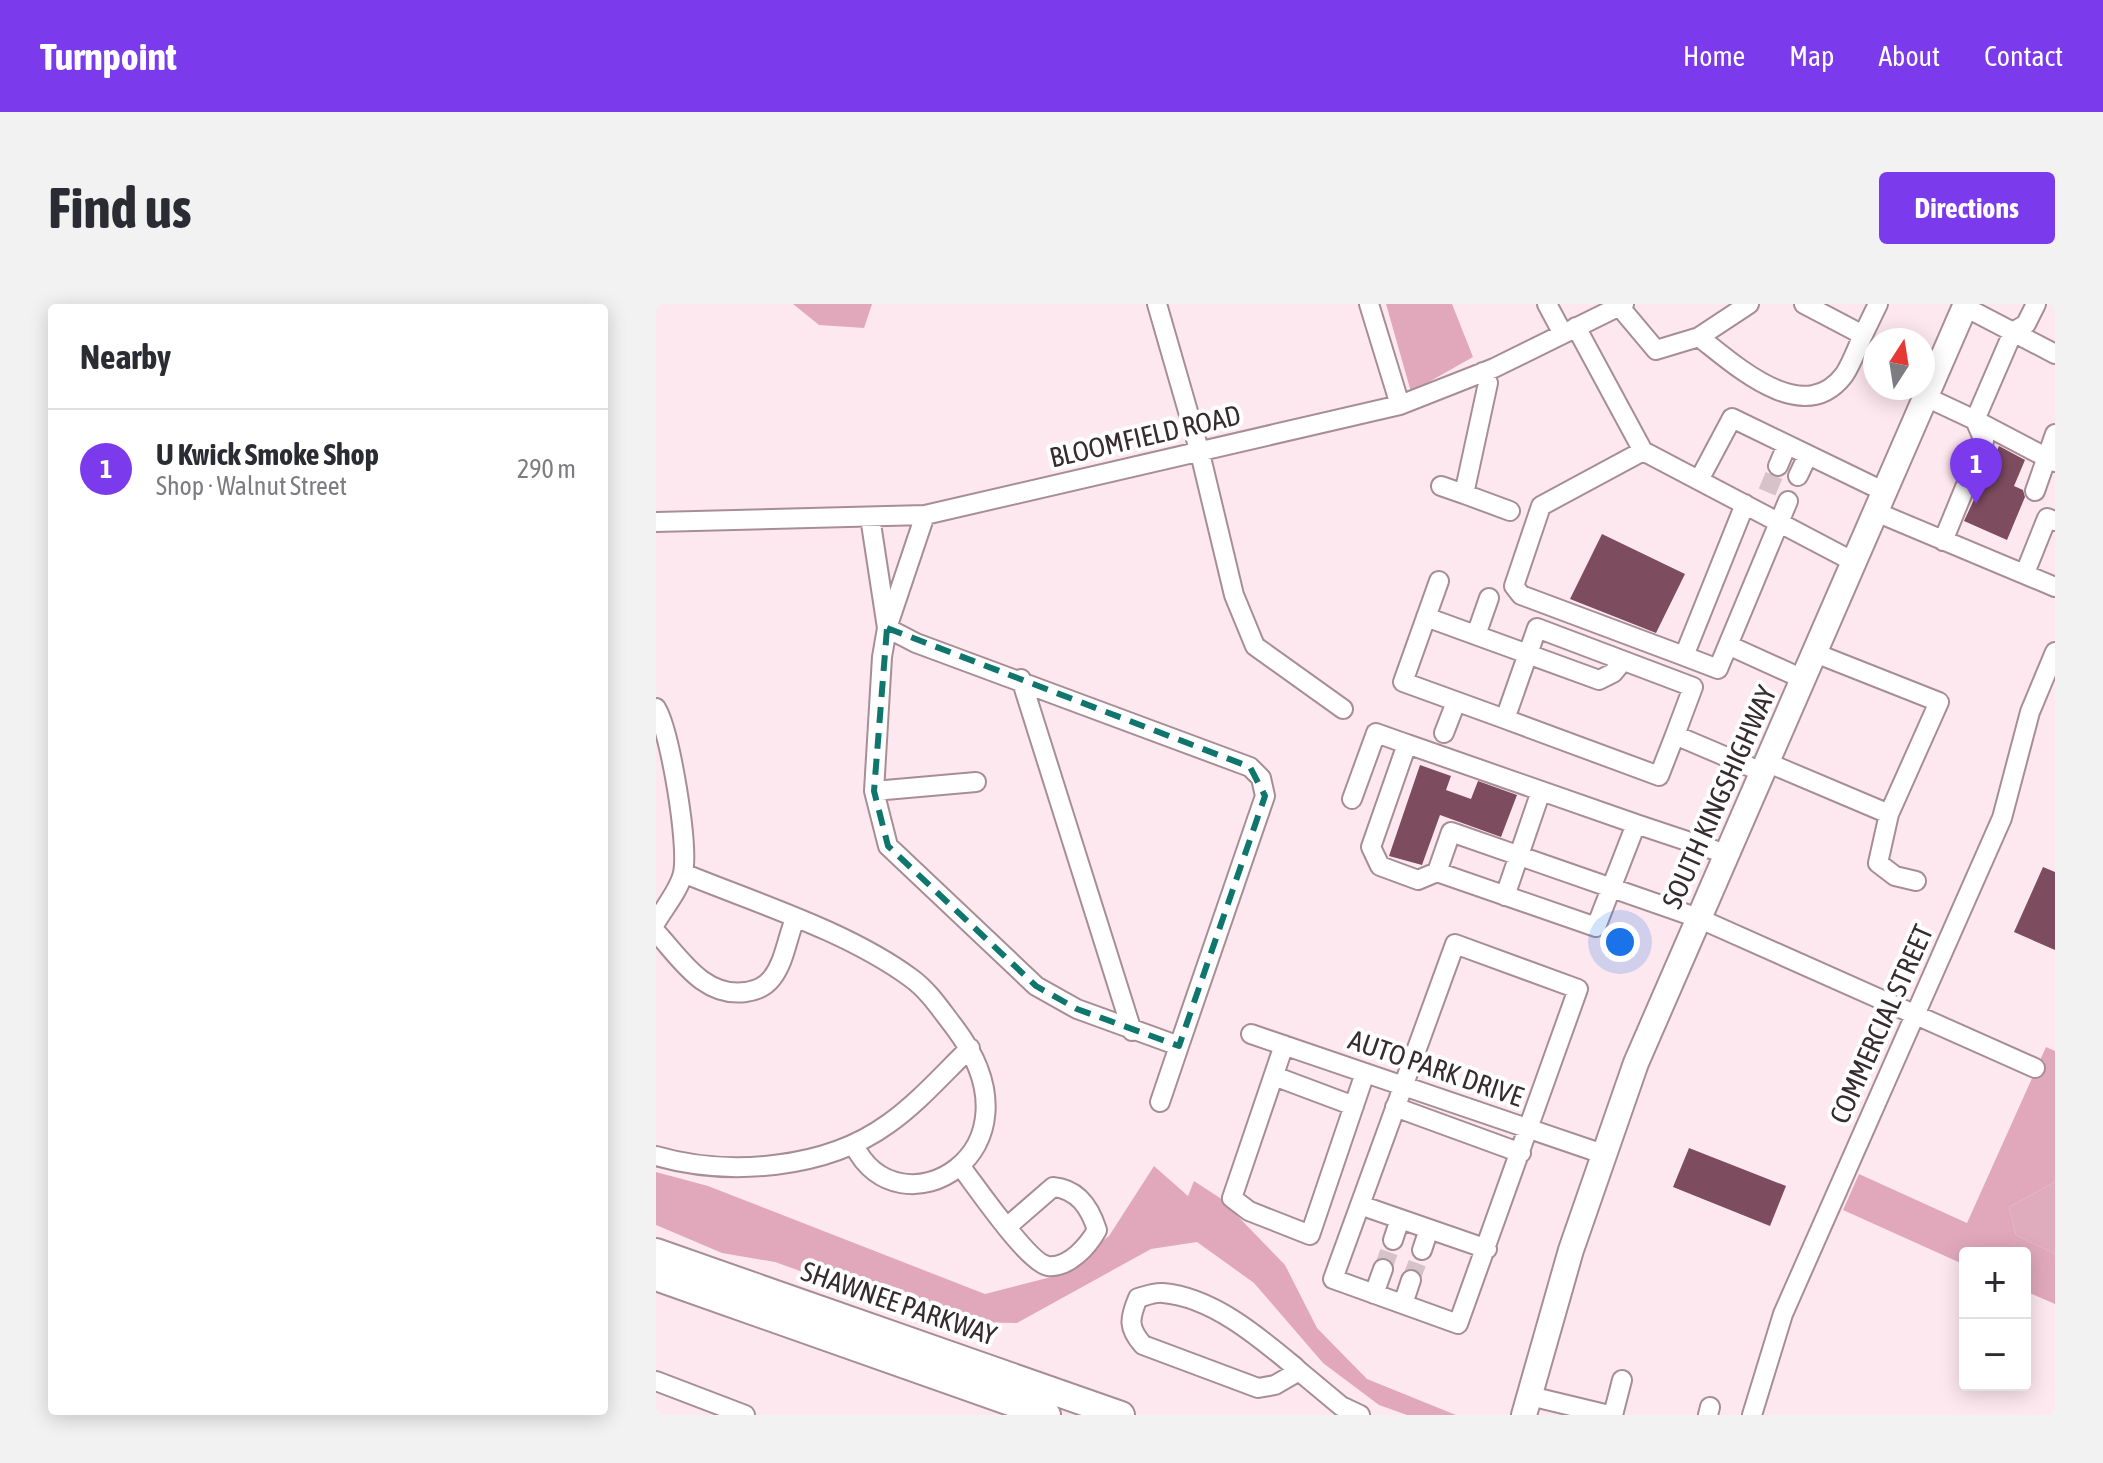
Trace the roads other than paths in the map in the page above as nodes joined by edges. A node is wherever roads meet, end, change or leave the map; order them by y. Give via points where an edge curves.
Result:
1 (1157, 304) edge
2 (1369, 304) edge
3 (1547, 304) edge
4 (1749, 304) edge
5 (1804, 304) edge
6 (1878, 304) edge
7 (2036, 304) edge
8 (1622, 305) edge
9 (1966, 306) edge
10 (1866, 328) edge
11 (1569, 331) junction
12 (2013, 332) junction
13 (1863, 335) joint
14 (1699, 337) junction
15 (2031, 343) junction
16 (2055, 354) edge
17 (2055, 365) edge
18 (1483, 372) junction
19 (1935, 377) edge
20 (1925, 400) edge
21 (1932, 400) edge
22 (1400, 405) junction
23 (1975, 420) junction
24 (2055, 434) edge
25 (1787, 445) junction
26 (1643, 451) junction
27 (1200, 453) junction
28 (1808, 455) junction
29 (2050, 458) edge
30 (1778, 466) tunnel mouth
31 (1798, 476) tunnel mouth
32 (1699, 480) junction
33 (1441, 486) dead end
34 (2035, 491) dead end
35 (1767, 492) tunnel mouth
36 (1464, 494) junction
37 (1788, 501) tunnel mouth
38 (1880, 502) junction
39 (1752, 508) junction
40 (1510, 511) dead end
41 (925, 515) junction
42 (870, 517) junction
43 (2055, 521) edge
44 (656, 522) edge
45 (1779, 522) junction
46 (1943, 541) junction
47 (1854, 562) junction
48 (2025, 573) junction
49 (1439, 581) dead end
50 (2055, 587) edge
51 (1489, 598) dead end
52 (1426, 617) junction
53 (887, 628) junction
54 (1476, 635) junction
55 (1728, 645) junction
56 (2055, 652) edge
57 (1815, 653) junction
58 (1528, 654) junction
59 (1684, 656) junction
60 (1623, 661) junction
61 (1021, 679) junction
62 (1803, 679) junction
63 (1456, 702) junction
64 (656, 708) edge
65 (1343, 709) dead end
66 (1505, 719) junction
67 (1444, 733) dead end
68 (1675, 735) junction
69 (1407, 744) junction
70 (662, 750) edge
71 (1764, 767) junction
72 (976, 782) dead end
73 (874, 791) junction
74 (1541, 791) junction
75 (1352, 799) dead end
76 (1889, 814) junction
77 (1636, 824) junction
78 (1726, 854) junction
79 (1519, 856) junction
80 (1437, 872) junction
81 (683, 873) junction
82 (1916, 881) dead end
83 (1612, 888) junction
84 (1505, 896) junction
85 (1698, 918) junction
86 (795, 919) junction
87 (656, 922) edge
88 (656, 932) edge
89 (1917, 1013) junction
90 (1132, 1031) junction
91 (1251, 1034) dead end
92 (1284, 1045) junction
93 (1179, 1046) junction
94 (970, 1048) junction
95 (2035, 1068) dead end
96 (1365, 1073) junction
97 (1274, 1076) junction
98 (1403, 1086) junction
99 (1160, 1102) dead end
100 (1354, 1106) junction
101 (1395, 1107) junction
102 (1530, 1129) junction
103 (854, 1145) junction
104 (1521, 1153) junction
105 (1603, 1154) junction
106 (656, 1156) edge
107 (961, 1167) junction
108 (1360, 1205) junction
109 (1400, 1219) junction
110 (1008, 1226) junction
111 (1429, 1229) junction
112 (1393, 1240) tunnel mouth
113 (1487, 1249) junction
114 (1422, 1250) tunnel mouth
115 (656, 1252) edge
116 (1383, 1269) tunnel mouth
117 (656, 1277) edge
118 (1411, 1280) tunnel mouth
119 (1374, 1294) junction
120 (1403, 1304) junction
121 (1299, 1371) junction
122 (1622, 1380) dead end
123 (656, 1382) edge
124 (1527, 1405) edge
125 (745, 1415) edge
126 (1047, 1415) edge
127 (1121, 1415) edge
128 (1360, 1415) edge
129 (1611, 1415) edge
130 (1752, 1415) edge

1 - 27 street
2 - 22 street
3 - 11 street
4 - 14 street
5 - 13 street
6 - 10 street
7 - 12 street via 2026,324
8 - 11 street, BLOOMFIELD ROAD
8 - 14 street via 1656,350
9 - 12 street
9 - 19 main road, SOUTH KINGSHIGHWAY
11 - 18 street, BLOOMFIELD ROAD
11 - 26 street
12 - 15 street
12 - 23 street
13 - 14 street via 1843,376 1826,390 1795,397 1755,380
15 - 16 street
15 - 17 street
18 - 22 street, BLOOMFIELD ROAD
18 - 36 street via 1488,383
20 - 38 main road, SOUTH KINGSHIGHWAY
21 - 23 street
22 - 27 street, BLOOMFIELD ROAD
23 - 29 street
23 - 46 street via 1984,441
24 - 29 street
25 - 28 street
25 - 30 street
25 - 32 street via 1732,418
26 - 32 street
26 - 59 street via 1541,506 1514,586 1521,595
27 - 41 street, BLOOMFIELD ROAD
27 - 65 street via 1234,595 1255,646
28 - 31 street
28 - 38 street
29 - 34 street
32 - 39 street
33 - 36 street
35 - 39 street
36 - 40 street
37 - 45 street
38 - 46 street
38 - 47 main road, SOUTH KINGSHIGHWAY
39 - 45 street
39 - 59 street
41 - 42 street, BLOOMFIELD ROAD
41 - 53 street
42 - 44 street, BLOOMFIELD ROAD
42 - 53 street
43 - 48 street via 2047,518
45 - 47 street
45 - 55 street
46 - 48 street
47 - 57 main road, SOUTH KINGSHIGHWAY
48 - 50 street
49 - 52 street
51 - 54 street
52 - 54 street
52 - 63 street via 1403,682
53 - 61 street
53 - 73 street
54 - 58 street
55 - 59 street via 1718,669
55 - 62 street
56 - 89 street, COMMERCIAL STREET via 2030,712 2002,818
57 - 62 main road, SOUTH KINGSHIGHWAY
57 - 76 street via 1939,702
58 - 60 street via 1599,680
58 - 60 street via 1537,628
58 - 66 street
60 - 68 street via 1693,687
61 - 90 street
61 - 93 street via 1250,767 1261,778 1265,796
62 - 71 main road, SOUTH KINGSHIGHWAY
63 - 66 street
63 - 67 street
64 - 70 street via 665,723
66 - 68 street via 1659,776
68 - 71 street
69 - 74 street
69 - 75 street via 1376,733
69 - 80 street via 1371,847 1380,866 1418,880
70 - 81 street via 682,826
71 - 76 street
71 - 78 main road, SOUTH KINGSHIGHWAY
72 - 73 street
73 - 90 street via 888,846 1036,986
74 - 77 street
74 - 79 street
76 - 82 street via 1878,863 1895,876
77 - 78 street
77 - 83 street
78 - 85 main road, SOUTH KINGSHIGHWAY
79 - 80 street via 1451,832
79 - 83 street
79 - 84 street
80 - 84 street
81 - 86 street
81 - 87 street
83 - 84 street via 1596,927
83 - 85 street
85 - 89 street
85 - 105 main road, SOUTH KINGSHIGHWAY
86 - 88 street via 771,979 758,990 733,994 695,976
86 - 94 street via 911,978 931,995
89 - 95 street
89 - 130 street, COMMERCIAL STREET via 1783,1314
90 - 93 street
91 - 92 street, AUTO PARK DRIVE
92 - 96 street, AUTO PARK DRIVE
92 - 97 street
93 - 99 street
94 - 103 street via 889,1124
94 - 107 street via 982,1078 986,1118 982,1139
96 - 98 street, AUTO PARK DRIVE
96 - 100 street
97 - 100 street
97 - 100 street via 1232,1198 1249,1211 1310,1235
98 - 101 street
98 - 102 street, AUTO PARK DRIVE
98 - 102 street via 1455,944 1578,989
101 - 104 street
101 - 108 street
102 - 104 street
102 - 105 street, AUTO PARK DRIVE
103 - 106 street via 812,1157 734,1167
103 - 107 street via 871,1170 892,1180 941,1178
104 - 113 street
105 - 124 main road, SOUTH KINGSHIGHWAY
107 - 110 street
108 - 109 street
108 - 119 street via 1333,1279
109 - 111 street
109 - 112 street
110 - 110 street via 1053,1187 1076,1193 1097,1230 1090,1243 1065,1263 1047,1266
111 - 113 street
111 - 114 street
113 - 120 street via 1458,1324
115 - 127 highway, SHAWNEE PARKWAY
116 - 119 street
117 - 126 highway, SHAWNEE PARKWAY
118 - 120 street
119 - 120 street
121 - 121 street via 1249,1329 1199,1303 1161,1292 1138,1298 1130,1317 1132,1332 1143,1345 1258,1388
121 - 128 street
122 - 129 street
123 - 125 street
124 - 129 street

